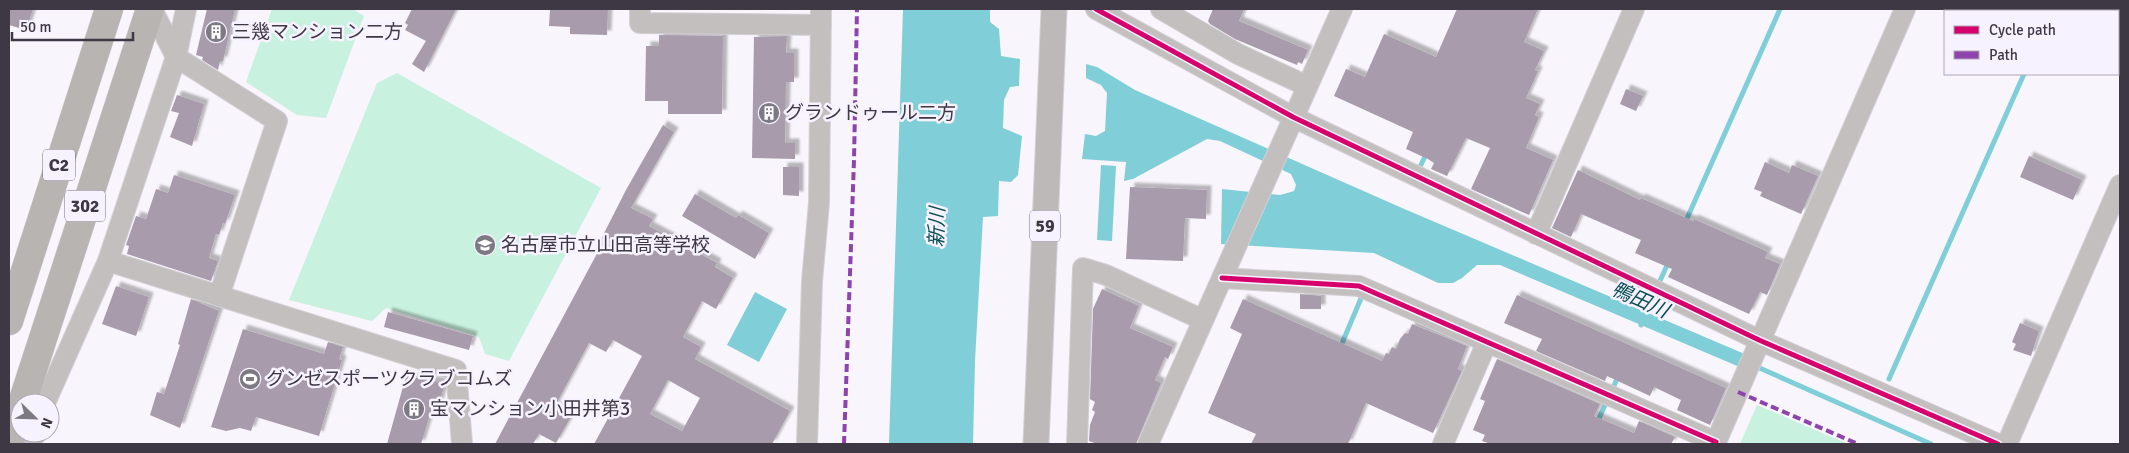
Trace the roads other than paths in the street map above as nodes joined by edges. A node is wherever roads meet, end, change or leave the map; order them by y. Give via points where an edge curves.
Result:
1 (95, 9) edge
2 (109, 9) edge
3 (136, 9) edge
4 (151, 9) edge
5 (186, 9) edge
6 (640, 9) edge
7 (1054, 9) edge
8 (1096, 9) edge
9 (1161, 9) edge
10 (1342, 9) edge
11 (1634, 9) edge
12 (1905, 9) edge
13 (821, 17) edge
14 (176, 57) junction
15 (1308, 86) junction
16 (1294, 117) junction
17 (102, 152) junction
18 (2120, 185) edge
19 (1536, 234) junction
20 (108, 261) junction
21 (1225, 270) junction
22 (9, 280) edge
23 (219, 296) junction
24 (1203, 320) junction
25 (9, 321) edge
26 (1487, 342) junction
27 (1757, 345) junction
28 (25, 393) edge
29 (31, 393) edge
30 (49, 393) edge
31 (9, 402) edge
32 (1716, 443) edge
33 (462, 444) edge
34 (807, 444) edge
35 (1036, 444) edge
36 (1077, 444) edge
37 (1148, 444) edge
38 (1443, 444) edge
39 (1998, 444) edge
40 (2007, 444) edge

1 - 22 highway, 302
2 - 25 highway, C2
3 - 31 highway, C2
4 - 14 street
4 - 17 highway, 302
5 - 14 street
6 - 13 street via 640,23
7 - 35 main road, 59
8 - 16 street
9 - 15 street via 1238,54
10 - 15 street
11 - 19 street
12 - 27 street
13 - 34 street via 819,203 812,281
14 - 20 street
14 - 23 street via 277,121
15 - 16 street
16 - 19 street
16 - 21 street
17 - 28 highway, 302
17 - 29 highway via 94,198
18 - 40 street
19 - 27 street
20 - 23 street
20 - 30 street
21 - 24 street
21 - 26 street via 1359,286
23 - 33 street via 456,370
24 - 36 street via 1106,275 1083,268
24 - 37 street
26 - 32 street
26 - 38 street
27 - 32 street
27 - 39 street

